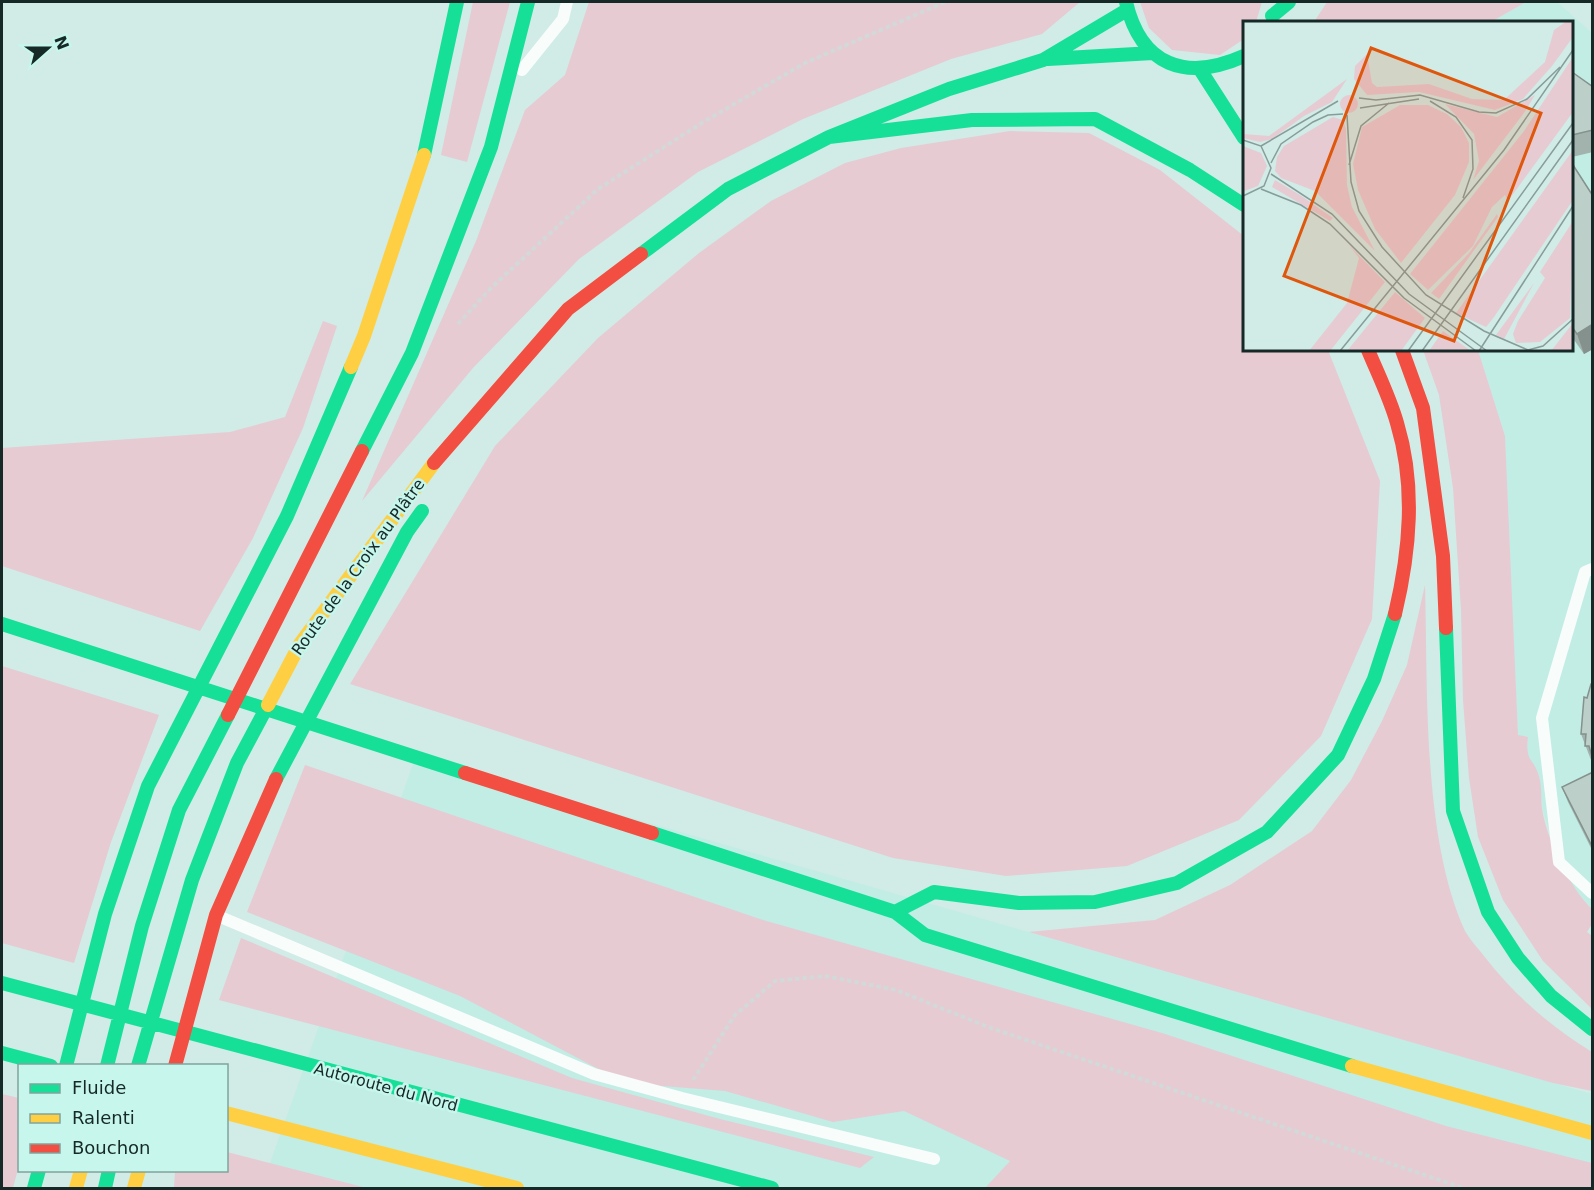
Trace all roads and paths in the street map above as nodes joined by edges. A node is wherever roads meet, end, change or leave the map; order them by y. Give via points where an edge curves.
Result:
1 (457, 2) edge
2 (528, 2) edge
3 (567, 2) edge
4 (1274, 2) edge
5 (1290, 2) edge
6 (1127, 6) edge
7 (1271, 19) edge
8 (1153, 53) junction
9 (1243, 57) edge
10 (1043, 60) junction
11 (1201, 71) junction
12 (506, 89) junction
13 (1243, 135) edge
14 (829, 137) junction
15 (1243, 204) edge
16 (568, 309) junction
17 (1368, 351) edge
18 (1402, 351) edge
19 (470, 444) dead end
20 (428, 502) dead end
21 (1593, 569) edge
22 (2, 624) edge
23 (1593, 893) edge
24 (895, 912) junction
25 (216, 915) junction
26 (2, 983) edge
27 (1593, 1029) edge
28 (2, 1053) edge
29 (46, 1064) edge
30 (66, 1064) edge
31 (107, 1064) edge
32 (138, 1064) edge
33 (175, 1064) edge
34 (682, 1098) junction
35 (228, 1114) edge
36 (1593, 1133) edge
37 (934, 1160) dead end
38 (38, 1172) edge
39 (80, 1172) edge
40 (109, 1172) edge
41 (138, 1172) edge
42 (34, 1188) edge
43 (76, 1188) edge
44 (105, 1188) edge
45 (134, 1188) edge
46 (517, 1188) edge
47 (772, 1188) edge
48 (1463, 1188) edge

1 - 30 main road via 422,165 364,336 287,516 148,786 105,914
2 - 12 main road
3 - 12 lane via 563,19
4 - 7 main road
5 - 7 main road
6 - 8 main road via 1137,34
6 - 10 main road, Route de la Croix au Plâtre
8 - 10 main road, Route de la Croix au Plâtre
8 - 11 main road via 1183,69
9 - 11 main road via 1223,67
10 - 14 main road, Route de la Croix au Plâtre via 949,89
11 - 13 main road
12 - 31 main road via 491,147 412,353 179,810 142,926
14 - 15 main road via 972,120 1095,119
14 - 16 main road, Route de la Croix au Plâtre via 728,189
16 - 19 main road, Route de la Croix au Plâtre
16 - 32 main road, Route de la Croix au Plâtre via 419,480 300,644 237,763 196,869
17 - 24 main road via 1397,423 1410,491 1406,567 1394,620 1374,679 1338,755 1267,832 1177,884 1095,902 1019,903 934,892
18 - 27 main road via 1423,408 1443,556 1453,811 1488,912 1518,958 1551,996
20 - 25 main road, Route de la Croix au Plâtre via 407,532 265,800
21 - 23 lane via 1586,572 1542,718 1559,862
22 - 24 main road
24 - 36 main road via 925,935 1295,1050
25 - 33 main road, Route de la Croix au Plâtre
25 - 34 lane via 594,1074
26 - 47 main road, Autoroute du Nord
28 - 29 main road
34 - 37 lane
34 - 48 path via 735,1015 775,981 825,976 896,990 991,1028
35 - 46 main road
38 - 42 main road
39 - 43 main road
40 - 44 main road
41 - 45 main road

